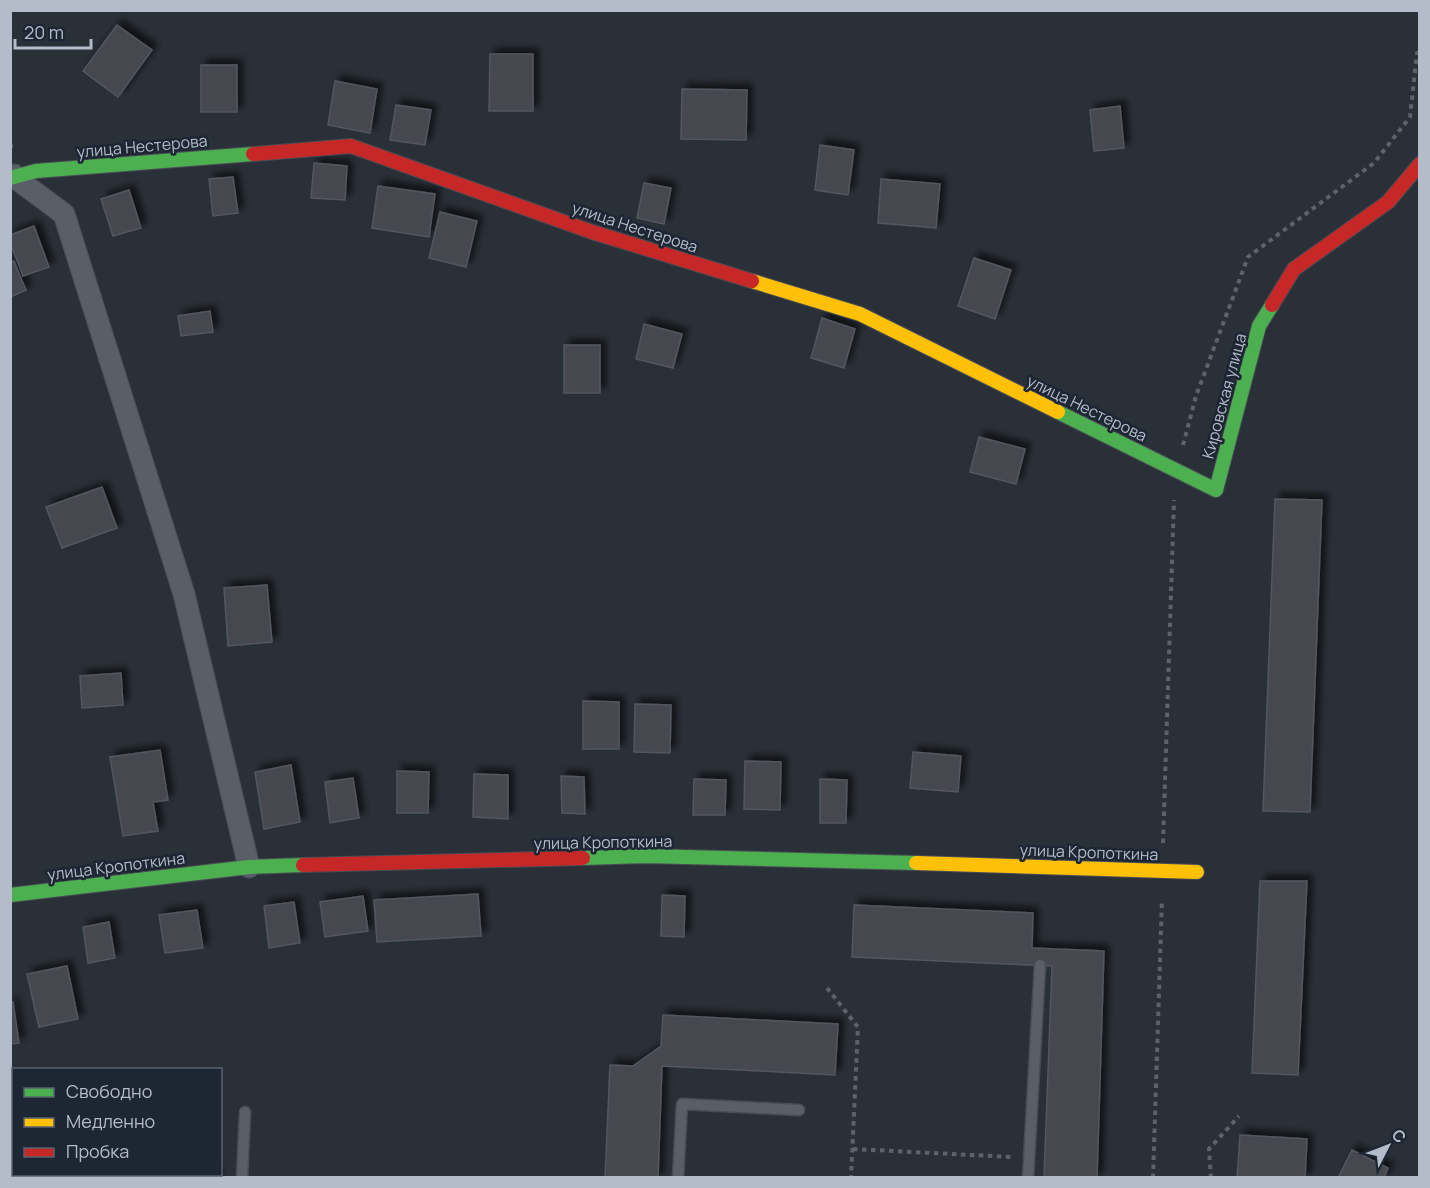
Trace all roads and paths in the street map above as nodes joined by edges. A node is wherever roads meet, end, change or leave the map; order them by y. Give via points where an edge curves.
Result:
1 (1419, 53) edge
2 (1419, 164) edge
3 (12, 177) edge
4 (1177, 471) junction
5 (1216, 490) joint
6 (249, 867) junction
7 (1162, 871) junction
8 (1197, 873) dead end
9 (10, 895) edge
10 (1040, 965) dead end
11 (827, 988) dead end
12 (799, 1110) dead end
13 (245, 1112) dead end
14 (1239, 1116) dead end
15 (853, 1149) junction
16 (1029, 1158) junction
17 (242, 1178) edge
18 (678, 1178) edge
19 (851, 1178) edge
20 (1028, 1178) edge
21 (1154, 1178) edge
22 (1210, 1178) edge

1 - 4 path via 1410,117 1374,163 1248,257 1196,396
2 - 5 street, Кировская улица via 1388,202 1294,269 1259,326
3 - 4 street, улица Нестерова via 48,170 351,146 592,232 860,314
3 - 6 street via 64,214 184,594
4 - 5 street, улица Нестерова
4 - 7 path
6 - 7 street, улица Кропоткина via 645,856
6 - 9 street, улица Кропоткина
7 - 8 street, улица Кропоткина
7 - 21 path
10 - 16 lane
11 - 15 path via 858,1027
12 - 18 lane via 682,1104
13 - 17 lane
14 - 22 path via 1209,1149
15 - 16 path
15 - 19 path
16 - 20 lane

